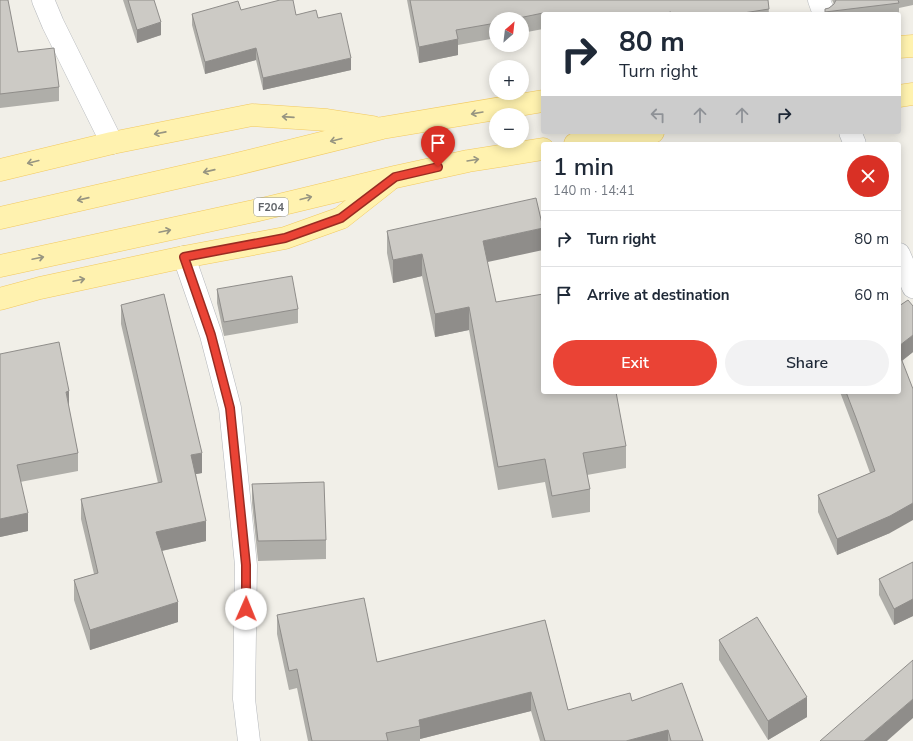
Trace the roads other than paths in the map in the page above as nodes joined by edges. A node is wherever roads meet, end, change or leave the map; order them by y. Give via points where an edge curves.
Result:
1 (43, 0) edge
2 (819, 0) edge
3 (823, 12) edge
4 (913, 46) edge
5 (901, 47) edge
6 (913, 94) edge
7 (901, 96) edge
8 (541, 101) edge
9 (382, 128) junction
10 (640, 134) edge
11 (588, 142) edge
12 (112, 143) junction
13 (541, 149) edge
14 (0, 170) edge
15 (395, 177) junction
16 (0, 218) edge
17 (184, 257) junction
18 (901, 259) edge
19 (0, 266) edge
20 (913, 287) edge
21 (0, 299) edge
22 (249, 741) edge

1 - 12 street
2 - 3 street
4 - 5 main road
6 - 7 main road
8 -> 9 main road
9 -> 12 main road via 327,120 252,115
9 -> 16 main road via 233,166
10 - 11 main road
12 -> 14 main road
15 -> 13 main road, F204 via 468,161
15 - 17 main road via 341,218 285,238
19 -> 15 main road, F204 via 254,211
21 -> 17 main road
17 - 22 street via 211,335 230,408 246,565 244,699
18 - 20 street

